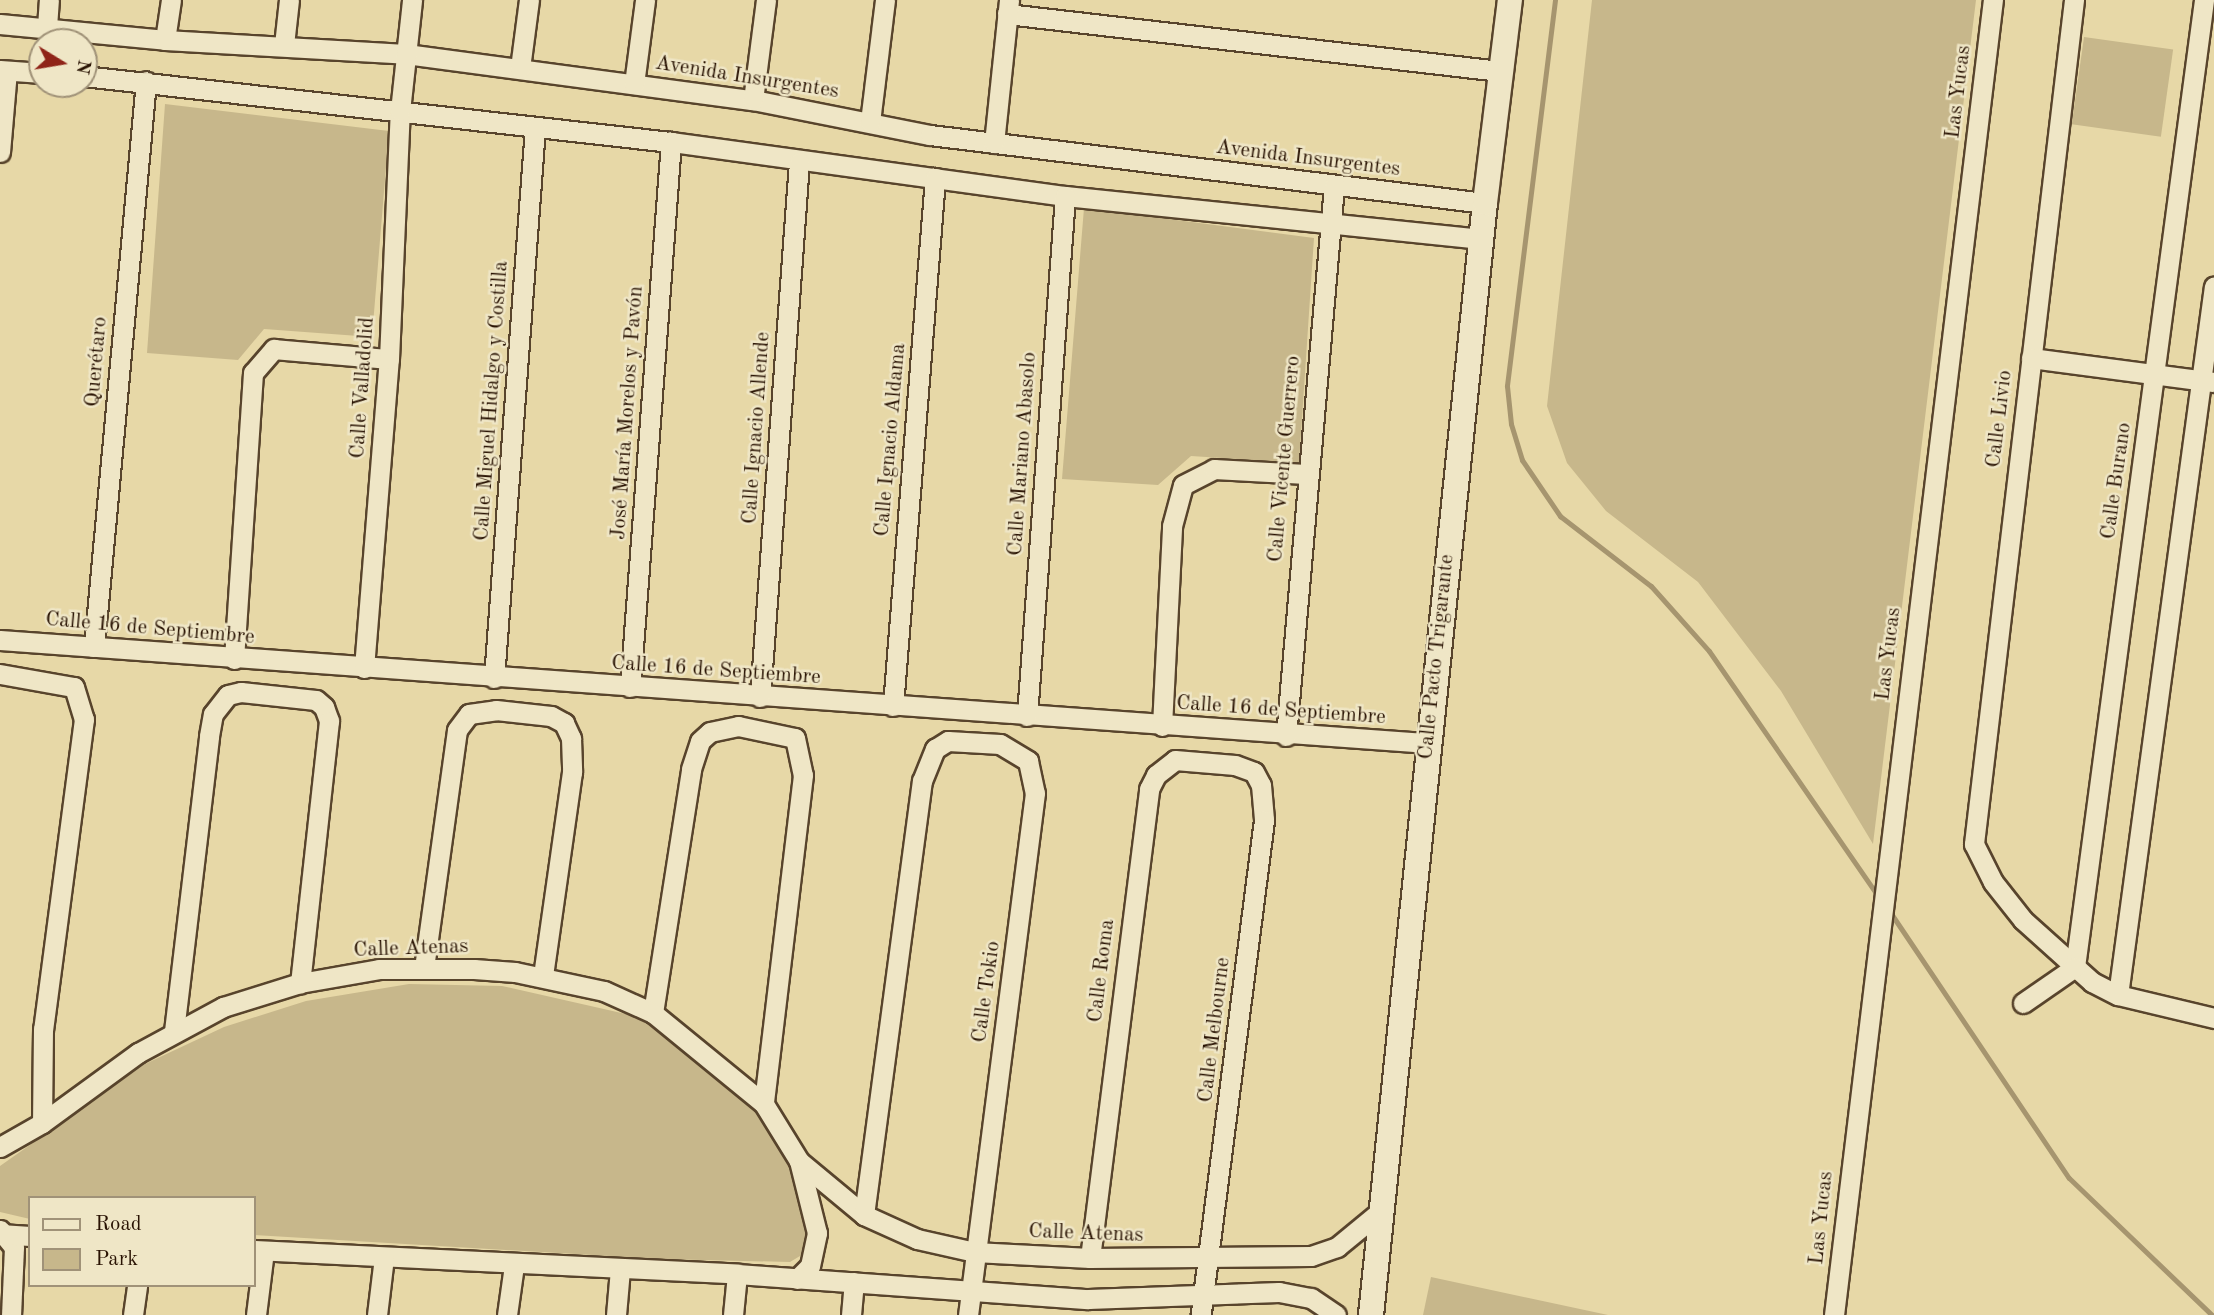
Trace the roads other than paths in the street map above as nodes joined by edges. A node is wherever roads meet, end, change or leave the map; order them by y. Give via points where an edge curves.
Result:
1 (49, 0) edge
2 (171, 0) edge
3 (289, 0) edge
4 (412, 0) edge
5 (529, 0) edge
6 (645, 0) edge
7 (766, 0) edge
8 (885, 0) edge
9 (1510, 0) edge
10 (1993, 0) edge
11 (2074, 0) edge
12 (2204, 0) edge
13 (1008, 7) edge
14 (0, 24) edge
15 (47, 27) junction
16 (165, 40) junction
17 (284, 45) junction
18 (406, 54) junction
19 (520, 68) junction
20 (4, 71) edge
21 (1501, 71) junction
22 (28, 72) edge
23 (98, 77) edge
24 (146, 81) junction
25 (634, 84) junction
26 (753, 100) junction
27 (400, 111) junction
28 (870, 122) junction
29 (535, 128) junction
30 (671, 142) junction
31 (994, 142) junction
32 (0, 152) edge
33 (799, 162) junction
34 (934, 178) junction
35 (1334, 186) junction
36 (1066, 196) junction
37 (1485, 203) junction
38 (1330, 224) junction
39 (1482, 239) junction
40 (2214, 286) edge
41 (2031, 358) junction
42 (389, 359) junction
43 (2154, 374) junction
44 (2208, 382) edge
45 (1306, 474) junction
46 (0, 640) edge
47 (94, 647) junction
48 (234, 659) junction
49 (364, 668) junction
50 (0, 674) edge
51 (494, 678) junction
52 (630, 687) junction
53 (760, 696) junction
54 (893, 706) junction
55 (1027, 716) junction
56 (1162, 726) junction
57 (1286, 736) junction
58 (1428, 743) junction
59 (1235, 765) joint
60 (2075, 967) junction
61 (424, 968) junction
62 (543, 977) junction
63 (300, 983) junction
64 (2118, 995) junction
65 (2023, 1003) dead end
66 (653, 1013) junction
67 (2214, 1018) edge
68 (174, 1031) junction
69 (764, 1104) junction
70 (42, 1123) junction
71 (0, 1147) edge
72 (799, 1161) junction
73 (1382, 1210) junction
74 (864, 1215) junction
75 (2, 1233) edge
76 (28, 1236) edge
77 (259, 1250) edge
78 (974, 1252) junction
79 (384, 1257) junction
80 (1090, 1258) junction
81 (1209, 1258) junction
82 (514, 1265) junction
83 (620, 1269) junction
84 (737, 1274) junction
85 (797, 1279) junction
86 (854, 1282) junction
87 (136, 1287) edge
88 (971, 1290) junction
89 (1203, 1306) edge
90 (1087, 1307) edge
91 (11, 1315) edge
92 (133, 1315) edge
93 (256, 1315) edge
94 (377, 1315) edge
95 (507, 1315) edge
96 (616, 1315) edge
97 (733, 1315) edge
98 (851, 1315) edge
99 (968, 1315) edge
100 (1336, 1315) edge
101 (1371, 1315) edge
102 (1834, 1315) edge

1 - 15 street
2 - 16 street
3 - 17 street
4 - 18 street, Calle Valladolid
5 - 19 street
6 - 25 street
7 - 26 street
8 - 28 street
9 - 21 street, Calle Pacto Trigarante
10 - 102 street, Las Yucas
11 - 41 street, Calle Livio
12 - 43 street, Calle Burano
13 - 21 street
13 - 31 street
14 - 15 street, Avenida Insurgentes
15 - 16 street, Avenida Insurgentes
16 - 17 street, Avenida Insurgentes
17 - 18 street, Avenida Insurgentes
18 - 19 street, Avenida Insurgentes
18 - 27 street, Calle Valladolid
19 - 25 street, Avenida Insurgentes
20 - 22 street
20 - 32 street
21 - 37 street, Calle Pacto Trigarante
23 - 24 street
24 - 27 street
24 - 47 street, Querétaro
25 - 26 street, Avenida Insurgentes
26 - 28 street, Avenida Insurgentes
27 - 29 street
27 - 42 street, Calle Valladolid
28 - 31 street, Avenida Insurgentes
29 - 30 street
29 - 51 street, Calle Miguel Hidalgo y Costilla
30 - 33 street
30 - 52 street, José María Morelos y Pavón
31 - 35 street, Avenida Insurgentes
33 - 34 street
33 - 53 street, Calle Ignacio Allende
34 - 36 street
34 - 54 street, Calle Ignacio Aldama
35 - 37 street, Avenida Insurgentes
35 - 38 street, Calle Vicente Guerrero
36 - 38 street
36 - 55 street, Calle Mariano Abasolo
37 - 39 street, Calle Pacto Trigarante
38 - 39 street
38 - 45 street, Calle Vicente Guerrero
39 - 58 street, Calle Pacto Trigarante
40 - 44 street
41 - 43 street
41 - 60 street, Calle Livio via 1974,844 1993,882 2023,920
42 - 48 street via 274,349 253,373
42 - 49 street, Calle Valladolid
43 - 44 street
43 - 60 street, Calle Burano
44 - 64 street
45 - 56 street via 1214,469 1183,485 1172,526
45 - 57 street, Calle Vicente Guerrero
46 - 47 street, Calle 16 de Septiembre
47 - 48 street, Calle 16 de Septiembre
48 - 49 street, Calle 16 de Septiembre
49 - 51 street, Calle 16 de Septiembre
50 - 70 street via 74,687 84,719 43,1029
51 - 52 street, Calle 16 de Septiembre
52 - 53 street, Calle 16 de Septiembre
53 - 54 street, Calle 16 de Septiembre
54 - 55 street, Calle 16 de Septiembre
55 - 56 street, Calle 16 de Septiembre
56 - 57 street, Calle 16 de Septiembre
57 - 58 street, Calle 16 de Septiembre
58 - 73 street, Calle Pacto Trigarante
59 - 80 street, Calle Roma via 1175,760 1156,775 1149,789
59 - 81 street, Calle Melbourne via 1254,772 1261,785 1264,820
60 - 64 street
60 - 65 street
61 - 62 street, Calle Atenas
61 - 62 street via 453,746 462,719 479,709 551,716 564,723 570,738 572,772
61 - 63 street, Calle Atenas via 379,969
62 - 66 street, Calle Atenas via 604,991
63 - 68 street, Calle Atenas via 223,1007
63 - 68 street via 329,721 316,700 241,692 219,703 209,736
64 - 67 street
66 - 69 street, Calle Atenas
66 - 69 street via 691,769 700,741 723,727 795,737 803,761
68 - 70 street, Calle Atenas via 88,1086
69 - 72 street, Calle Atenas
70 - 71 street, Calle Atenas
72 - 74 street, Calle Atenas
72 - 85 street, Calle Atenas via 817,1233 810,1266
73 - 81 street, Calle Atenas via 1347,1241 1311,1256
73 - 101 street, Calle Pacto Trigarante
74 - 78 street, Calle Atenas via 917,1238
74 - 78 street, Calle Tokio via 919,799 928,762 935,749 948,741 978,740 1017,751 1028,761 1035,793
75 - 76 street
75 - 91 street via 14,1247
77 - 79 street
77 - 93 street
78 - 80 street, Calle Atenas
78 - 88 street, Calle Tokio
79 - 82 street
79 - 94 street
80 - 81 street, Calle Atenas
81 - 89 street, Calle Melbourne
82 - 83 street
82 - 95 street
83 - 84 street
83 - 96 street
84 - 85 street
84 - 97 street
85 - 86 street
86 - 88 street
86 - 98 street
87 - 92 street
88 - 90 street
88 - 99 street, Calle Tokio
89 - 90 street
89 - 100 street via 1279,1292 1311,1298

